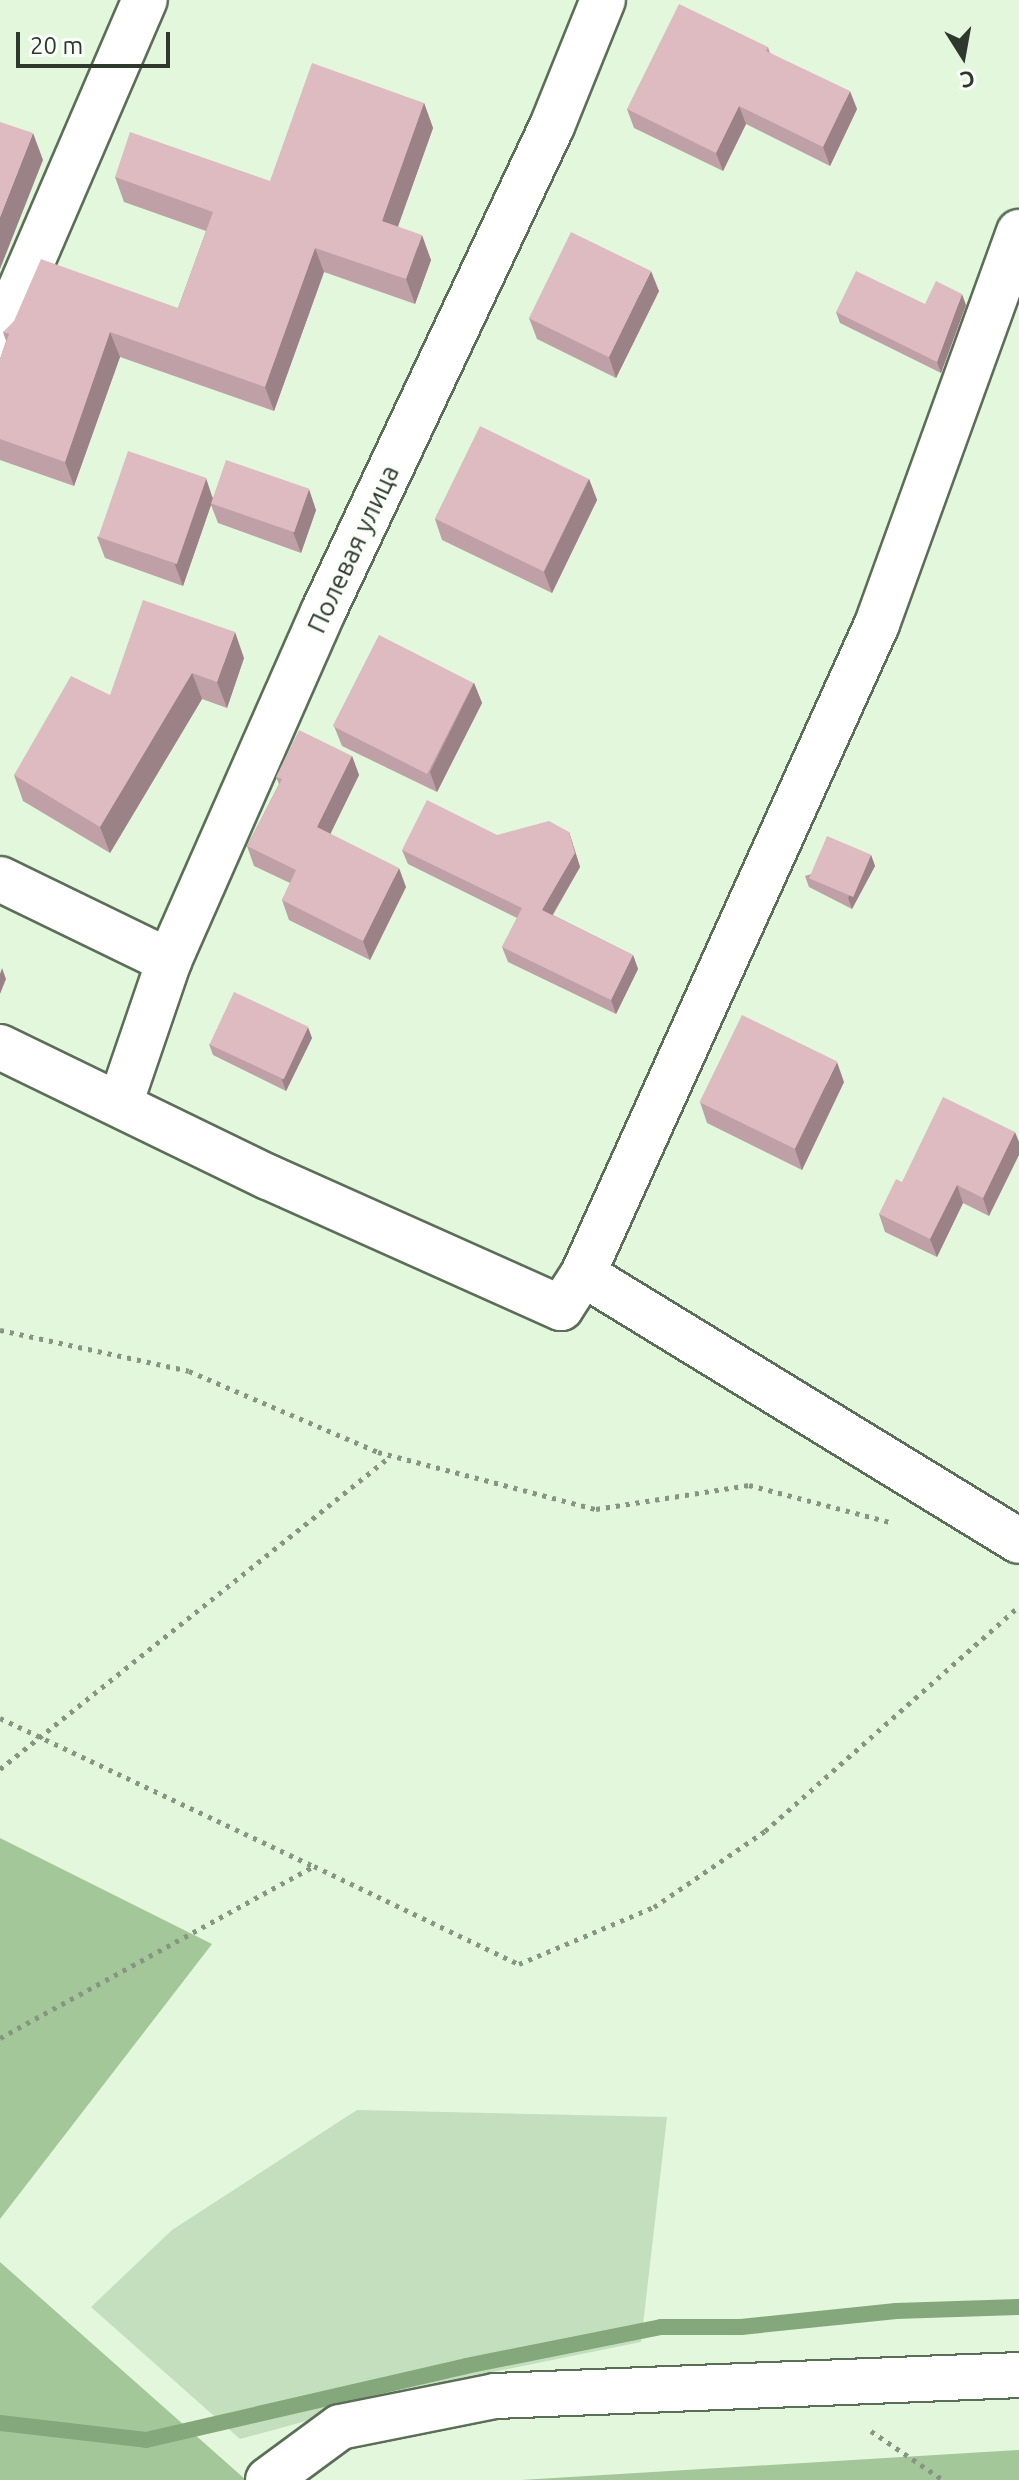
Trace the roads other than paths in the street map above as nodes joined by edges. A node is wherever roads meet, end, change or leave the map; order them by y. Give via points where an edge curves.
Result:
1 (145, 0) edge
2 (603, 0) edge
3 (1019, 232) edge
4 (0, 336) edge
5 (0, 879) edge
6 (169, 961) junction
7 (0, 1047) edge
8 (120, 1104) junction
9 (583, 1274) junction
10 (1019, 1541) edge
11 (1019, 2375) edge
12 (268, 2480) edge

1 - 4 street
2 - 6 street, Полевая улица via 552,126 323,612
3 - 9 street via 877,624
5 - 6 street
6 - 8 street, Полевая улица
7 - 8 street
8 - 9 street via 561,1308
9 - 10 street
11 - 12 street via 495,2396 340,2427

